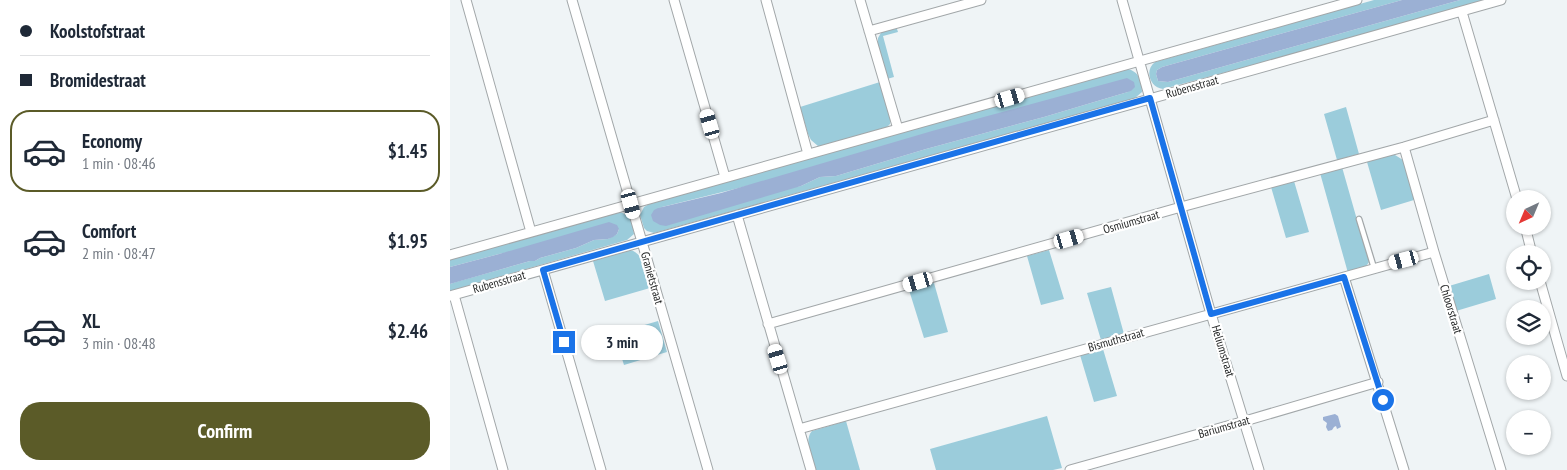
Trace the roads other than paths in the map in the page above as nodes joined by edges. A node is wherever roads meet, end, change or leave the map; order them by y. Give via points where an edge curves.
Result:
1 (466, 0) edge
2 (572, 0) edge
3 (674, 0) edge
4 (766, 0) edge
5 (860, 0) edge
6 (981, 0) edge
7 (1122, 0) edge
8 (1357, 0) edge
9 (1501, 0) edge
10 (1462, 12) junction
11 (868, 31) junction
12 (1141, 61) junction
13 (1150, 98) junction
14 (1494, 120) junction
15 (898, 129) junction
16 (1404, 147) junction
17 (808, 154) junction
18 (725, 177) junction
19 (1514, 190) edge
20 (631, 204) junction
21 (1182, 207) junction
22 (737, 215) junction
23 (1359, 219) dead end
24 (531, 232) junction
25 (641, 241) junction
26 (1434, 252) junction
27 (450, 255) edge
28 (1374, 268) junction
29 (543, 270) junction
30 (1344, 277) junction
31 (1543, 290) edge
32 (452, 296) edge
33 (1211, 314) junction
34 (768, 324) junction
35 (1563, 344) edge
36 (1567, 376) edge
37 (1378, 382) junction
38 (1245, 422) junction
39 (799, 429) junction
40 (503, 470) edge
41 (601, 470) edge
42 (708, 470) edge
43 (811, 470) edge
44 (1070, 470) edge
45 (1259, 470) edge
46 (1404, 470) edge
47 (1501, 470) edge

1 - 24 street
2 - 20 street, Granietstraat
3 - 18 street
4 - 17 street
5 - 11 street
6 - 11 street
7 - 12 street, Heliumstraat
8 - 12 street
9 - 10 street, Rubensstraat
10 - 13 street, Rubensstraat
10 - 14 street
11 - 15 street
12 - 13 street, Heliumstraat
12 - 15 street
13 - 21 street, Heliumstraat
13 - 22 street, Rubensstraat
14 - 16 street, Osmiumstraat
14 - 19 street
15 - 17 street
16 - 21 street, Osmiumstraat
16 - 26 street, Chloorstraat
17 - 18 street
18 - 20 street
20 - 24 street
20 - 25 street, Granietstraat
21 - 33 street, Heliumstraat
21 - 34 street, Osmiumstraat
22 - 25 street, Rubensstraat
22 - 34 street
23 - 28 lane
24 - 27 street
25 - 29 street, Rubensstraat
25 - 42 street, Granietstraat
26 - 28 street, Bismuthstraat
26 - 47 street, Chloorstraat
28 - 30 street, Bismuthstraat
29 - 32 street, Rubensstraat
29 - 41 street
30 - 33 street, Bismuthstraat
30 - 37 street
31 - 35 street
32 - 40 street
33 - 38 street, Heliumstraat
33 - 39 street, Bismuthstraat
34 - 39 street
35 - 36 street
37 - 38 street, Bariumstraat
37 - 46 street
38 - 44 street, Bariumstraat
38 - 45 street, Heliumstraat
39 - 43 street

